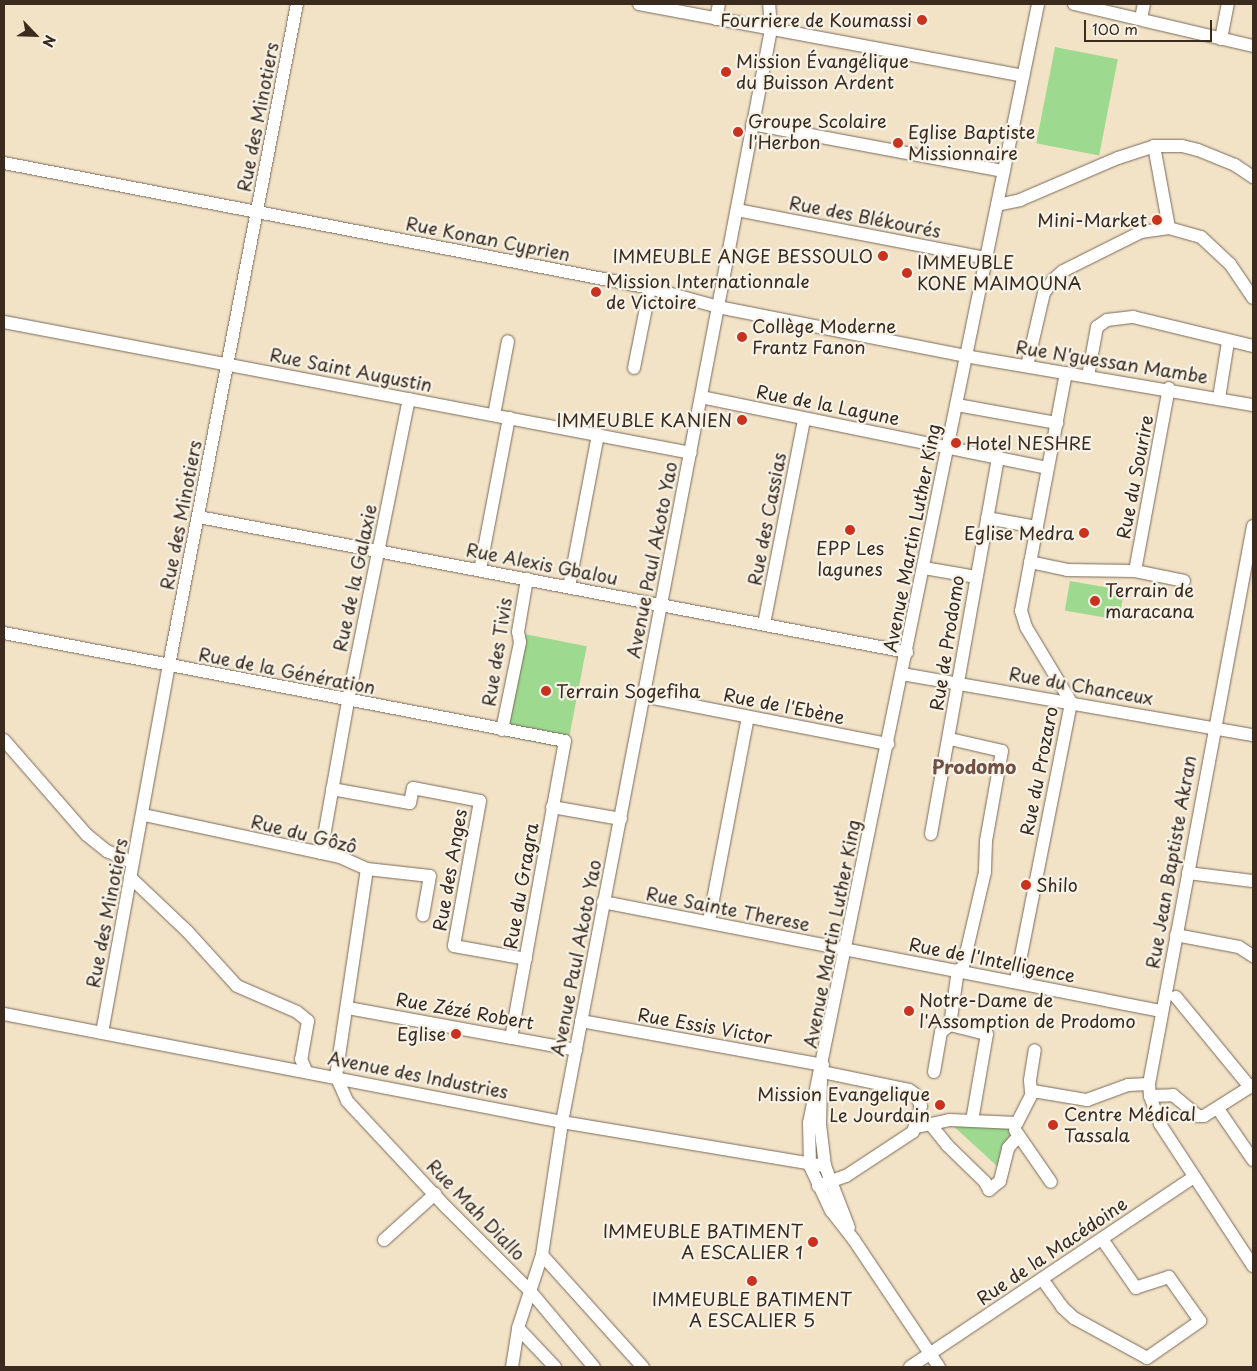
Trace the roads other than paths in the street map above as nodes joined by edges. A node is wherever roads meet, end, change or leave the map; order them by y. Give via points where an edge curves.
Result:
1 (297, 4) edge
2 (639, 4) edge
3 (719, 4) edge
4 (769, 4) edge
5 (1038, 4) edge
6 (1074, 4) edge
7 (1144, 4) edge
8 (1228, 4) edge
9 (685, 8) edge
10 (1141, 18) junction
11 (716, 19) junction
12 (771, 30) junction
13 (1221, 39) junction
14 (1253, 46) edge
15 (1023, 76) junction
16 (752, 124) junction
17 (1154, 146) junction
18 (4, 163) edge
19 (1004, 172) junction
20 (1253, 177) edge
21 (997, 205) junction
22 (736, 210) junction
23 (258, 212) junction
24 (1169, 228) junction
25 (986, 258) junction
26 (650, 288) junction
27 (1253, 298) edge
28 (718, 307) junction
29 (4, 322) edge
30 (508, 341) dead end
31 (1228, 342) junction
32 (1253, 346) edge
33 (965, 356) junction
34 (227, 364) junction
35 (1027, 366) junction
36 (634, 368) dead end
37 (1066, 373) junction
38 (1088, 376) junction
39 (1169, 388) junction
40 (701, 397) junction
41 (1219, 398) junction
42 (409, 399) junction
43 (957, 404) junction
44 (1253, 405) edge
45 (494, 415) junction
46 (509, 418) junction
47 (804, 420) junction
48 (1057, 424) junction
49 (598, 435) junction
50 (948, 448) junction
51 (691, 453) junction
52 (998, 458) junction
53 (1046, 468) junction
54 (199, 517) junction
55 (987, 518) junction
56 (1253, 526) edge
57 (1036, 527) junction
58 (380, 551) junction
59 (1030, 562) junction
60 (924, 568) junction
61 (480, 570) junction
62 (1136, 571) junction
63 (976, 577) junction
64 (527, 579) junction
65 (1184, 581) dead end
66 (569, 587) junction
67 (660, 605) junction
68 (764, 624) junction
69 (4, 633) edge
70 (907, 652) junction
71 (169, 665) junction
72 (902, 674) junction
73 (958, 684) junction
74 (643, 696) junction
75 (348, 701) junction
76 (1071, 702) junction
77 (748, 717) junction
78 (1214, 726) junction
79 (502, 730) junction
80 (1253, 735) edge
81 (950, 739) junction
82 (4, 740) edge
83 (565, 741) joint
84 (888, 744) junction
85 (332, 789) junction
86 (552, 807) junction
87 (144, 815) junction
88 (621, 819) junction
89 (931, 834) dead end
90 (322, 853) junction
91 (132, 862) junction
92 (367, 869) junction
93 (1188, 873) junction
94 (130, 877) junction
95 (1253, 879) edge
96 (603, 902) junction
97 (423, 915) dead end
98 (709, 921) junction
99 (1176, 936) junction
100 (846, 950) junction
101 (1253, 956) edge
102 (526, 959) junction
103 (960, 970) junction
104 (1016, 981) junction
105 (1176, 997) dead end
106 (348, 1008) junction
107 (1161, 1011) junction
108 (4, 1014) edge
109 (581, 1021) junction
110 (950, 1025) junction
111 (102, 1033) junction
112 (511, 1038) junction
113 (576, 1050) junction
114 (1036, 1050) dead end
115 (306, 1071) junction
116 (822, 1072) junction
117 (934, 1072) dead end
118 (336, 1076) junction
119 (1252, 1086) edge
120 (1150, 1090) junction
121 (1031, 1092) junction
122 (1218, 1109) junction
123 (972, 1121) junction
124 (562, 1122) junction
125 (931, 1124) junction
126 (1011, 1124) junction
127 (917, 1127) junction
128 (1018, 1137) junction
129 (1253, 1160) edge
130 (810, 1166) junction
131 (825, 1166) junction
132 (1194, 1177) junction
133 (1051, 1182) dead end
134 (824, 1185) junction
135 (435, 1194) junction
136 (1102, 1239) junction
137 (384, 1240) dead end
138 (542, 1255) junction
139 (1253, 1266) edge
140 (1042, 1279) junction
141 (531, 1292) junction
142 (518, 1328) junction
143 (930, 1354) junction
144 (512, 1367) edge
145 (554, 1367) edge
146 (594, 1367) edge
147 (643, 1367) edge
148 (910, 1367) edge
149 (939, 1367) edge

1 - 23 street, Rue des Minotiers
2 - 9 street
3 - 11 street
4 - 12 street, Avenue Paul Akoto Yao
5 - 15 street, Avenue Martin Luther King
6 - 10 street
7 - 10 street
8 - 13 street
9 - 11 street
10 - 13 street
11 - 12 street
12 - 15 street
12 - 16 street, Avenue Paul Akoto Yao
13 - 14 street
15 - 19 street, Avenue Martin Luther King
16 - 19 street
16 - 22 street, Avenue Paul Akoto Yao
17 - 20 street via 1182,146 1198,150 1235,165
17 - 21 street via 1020,200
17 - 24 street
18 - 23 street, Rue Konan Cyprien
19 - 21 street, Avenue Martin Luther King
21 - 25 street, Avenue Martin Luther King
22 - 25 street, Rue des Blékourés
22 - 28 street, Avenue Paul Akoto Yao
23 - 26 street, Rue Konan Cyprien
23 - 34 street, Rue des Minotiers
24 - 27 street via 1201,237 1215,248
24 - 35 street via 1140,232 1053,280 1044,293
25 - 33 street, Avenue Martin Luther King
26 - 28 street, Rue Konan Cyprien
26 - 36 street
28 - 33 street, Rue Konan Cyprien
28 - 40 street, Avenue Paul Akoto Yao
29 - 34 street, Rue Saint Augustin
30 - 45 street
31 - 32 street
31 - 38 street via 1133,317 1107,320 1097,327
31 - 41 street
33 - 35 street, Rue N'guessan Mambe
33 - 43 street, Avenue Martin Luther King
34 - 42 street, Rue Saint Augustin
34 - 54 street, Rue des Minotiers
35 - 37 street, Rue N'guessan Mambe
37 - 38 street, Rue N'guessan Mambe
37 - 48 street, Rue du Prozaro
38 - 39 street, Rue N'guessan Mambe
39 - 41 street, Rue N'guessan Mambe
39 - 62 street, Rue du Sourire
40 - 47 street, Rue de la Lagune
40 - 51 street, Avenue Paul Akoto Yao
41 - 44 street, Rue N'guessan Mambe
42 - 45 street, Rue Saint Augustin
42 - 58 street, Rue de la Galaxie
43 - 48 street
43 - 50 street, Avenue Martin Luther King
45 - 46 street, Rue Saint Augustin
46 - 49 street, Rue Saint Augustin
46 - 61 street
47 - 50 street, Rue de la Lagune
47 - 68 street, Rue des Cassias
48 - 53 street, Rue du Prozaro
49 - 51 street, Rue Saint Augustin
49 - 66 street
50 - 52 street, Rue de la Lagune
50 - 60 street, Avenue Martin Luther King
51 - 67 street, Avenue Paul Akoto Yao
52 - 53 street, Rue de la Lagune
52 - 55 street, Rue de Prodomo
53 - 57 street, Rue du Prozaro
54 - 58 street, Rue Alexis Gbalou
54 - 71 street, Rue des Minotiers
55 - 57 street
55 - 63 street, Rue de Prodomo
56 - 78 street, Rue Jean Baptiste Akran
57 - 59 street, Rue du Prozaro
58 - 61 street, Rue Alexis Gbalou
58 - 75 street, Rue de la Galaxie
59 - 62 street via 1067,570
59 - 76 street, Rue du Prozaro via 1022,620
60 - 63 street
60 - 70 street, Avenue Martin Luther King
61 - 64 street, Rue Alexis Gbalou
62 - 65 street
63 - 73 street, Rue de Prodomo
64 - 66 street, Rue Alexis Gbalou
64 - 79 street, Rue des Tivis via 518,632 520,642
66 - 67 street, Rue Alexis Gbalou
67 - 68 street, Rue Alexis Gbalou
67 - 74 street, Avenue Paul Akoto Yao
68 - 70 street, Rue Alexis Gbalou
69 - 71 street, Rue de la Génération
70 - 72 street, Avenue Martin Luther King
71 - 75 street, Rue de la Génération
71 - 87 street, Rue des Minotiers
72 - 73 street, Rue du Chanceux
72 - 84 street, Avenue Martin Luther King
73 - 76 street, Rue du Chanceux
73 - 81 street, Rue de Prodomo
74 - 77 street, Rue de l'Ebène
74 - 88 street, Avenue Paul Akoto Yao
75 - 79 street, Rue de la Génération
75 - 85 street, Rue de la Galaxie
76 - 78 street, Rue du Chanceux
76 - 104 street, Rue du Prozaro
77 - 84 street, Rue de l'Ebène
77 - 98 street
78 - 80 street, Rue du Chanceux
78 - 93 street, Rue Jean Baptiste Akran
79 - 83 street, Rue de la Génération
81 - 89 street, Rue de Prodomo
81 - 103 street via 1002,751 986,841 985,872
82 - 91 street via 87,835 107,852
83 - 86 street, Rue du Gragra
84 - 100 street, Avenue Martin Luther King
85 - 90 street, Rue de la Galaxie
85 - 102 street, Rue des Anges via 410,803 413,788 480,801 454,946
86 - 88 street
86 - 102 street, Rue du Gragra
87 - 90 street, Rue du Gôzô
87 - 91 street, Rue des Minotiers
88 - 96 street, Avenue Paul Akoto Yao
90 - 92 street, Rue du Gôzô
91 - 94 street, Rue des Minotiers
92 - 97 street via 430,876
92 - 106 street, Rue du Gôzô
93 - 95 street
93 - 99 street, Rue Jean Baptiste Akran
94 - 111 street, Rue des Minotiers
94 - 115 street via 187,931 237,986 298,1012 308,1021 302,1052
96 - 98 street, Rue Sainte Therese
96 - 109 street, Avenue Paul Akoto Yao
98 - 100 street, Rue Sainte Therese
99 - 101 street via 1239,947
99 - 107 street, Rue Jean Baptiste Akran
100 - 103 street, Rue de l'Intelligence
100 - 116 street, Avenue Martin Luther King
102 - 112 street, Rue du Gragra
103 - 104 street, Rue de l'Intelligence
103 - 110 street
104 - 107 street, Rue de l'Intelligence
105 - 119 street
106 - 112 street, Rue Zézé Robert
106 - 118 street, Rue du Gôzô via 335,1066
107 - 120 street, Rue Jean Baptiste Akran
108 - 111 street, Avenue des Industries
109 - 113 street, Avenue Paul Akoto Yao
109 - 116 street, Rue Essis Victor
110 - 117 street via 941,1032
110 - 123 street via 987,1034
111 - 115 street, Avenue des Industries
112 - 113 street, Rue Zézé Robert
113 - 124 street, Avenue Paul Akoto Yao
114 - 121 street
115 - 118 street, Avenue des Industries
116 - 127 street, Rue Essis Victor via 915,1094 921,1106
116 - 130 street, Avenue Martin Luther King via 811,1106
116 - 131 street, Avenue Martin Luther King via 820,1124
118 - 124 street, Avenue des Industries
118 - 135 street, Rue Mah Diallo via 347,1100
119 - 122 street
120 - 121 street via 1128,1085 1088,1100 1038,1090
120 - 122 street via 1173,1095 1201,1116
120 - 132 street, Rue Jean Baptiste Akran via 1160,1124
121 - 126 street via 1020,1120
122 - 129 street
123 - 125 street via 949,1120
123 - 126 street
124 - 130 street, Avenue des Industries
124 - 138 street, Avenue Paul Akoto Yao
125 - 127 street
125 - 128 street via 989,1190 1000,1181 1008,1148
126 - 128 street
127 - 134 street
128 - 133 street
130 - 131 street, Avenue des Industries
130 - 134 street, Avenue Martin Luther King
131 - 134 street, Avenue Martin Luther King
132 - 136 street, Rue de la Macédoine
132 - 139 street, Rue Jean Baptiste Akran
134 - 143 street, Avenue Martin Luther King via 831,1212 854,1240
135 - 137 street
135 - 141 street, Rue Mah Diallo
136 - 140 street, Rue de la Macédoine
136 - 140 street via 1136,1288 1169,1277 1200,1321 1147,1358 1074,1318
138 - 141 street, Avenue Paul Akoto Yao
138 - 147 street
140 - 143 street, Rue de la Macédoine
141 - 142 street, Avenue Paul Akoto Yao
141 - 146 street, Rue Mah Diallo
142 - 144 street, Avenue Paul Akoto Yao
142 - 145 street
143 - 148 street, Rue de la Macédoine
143 - 149 street, Avenue Martin Luther King

